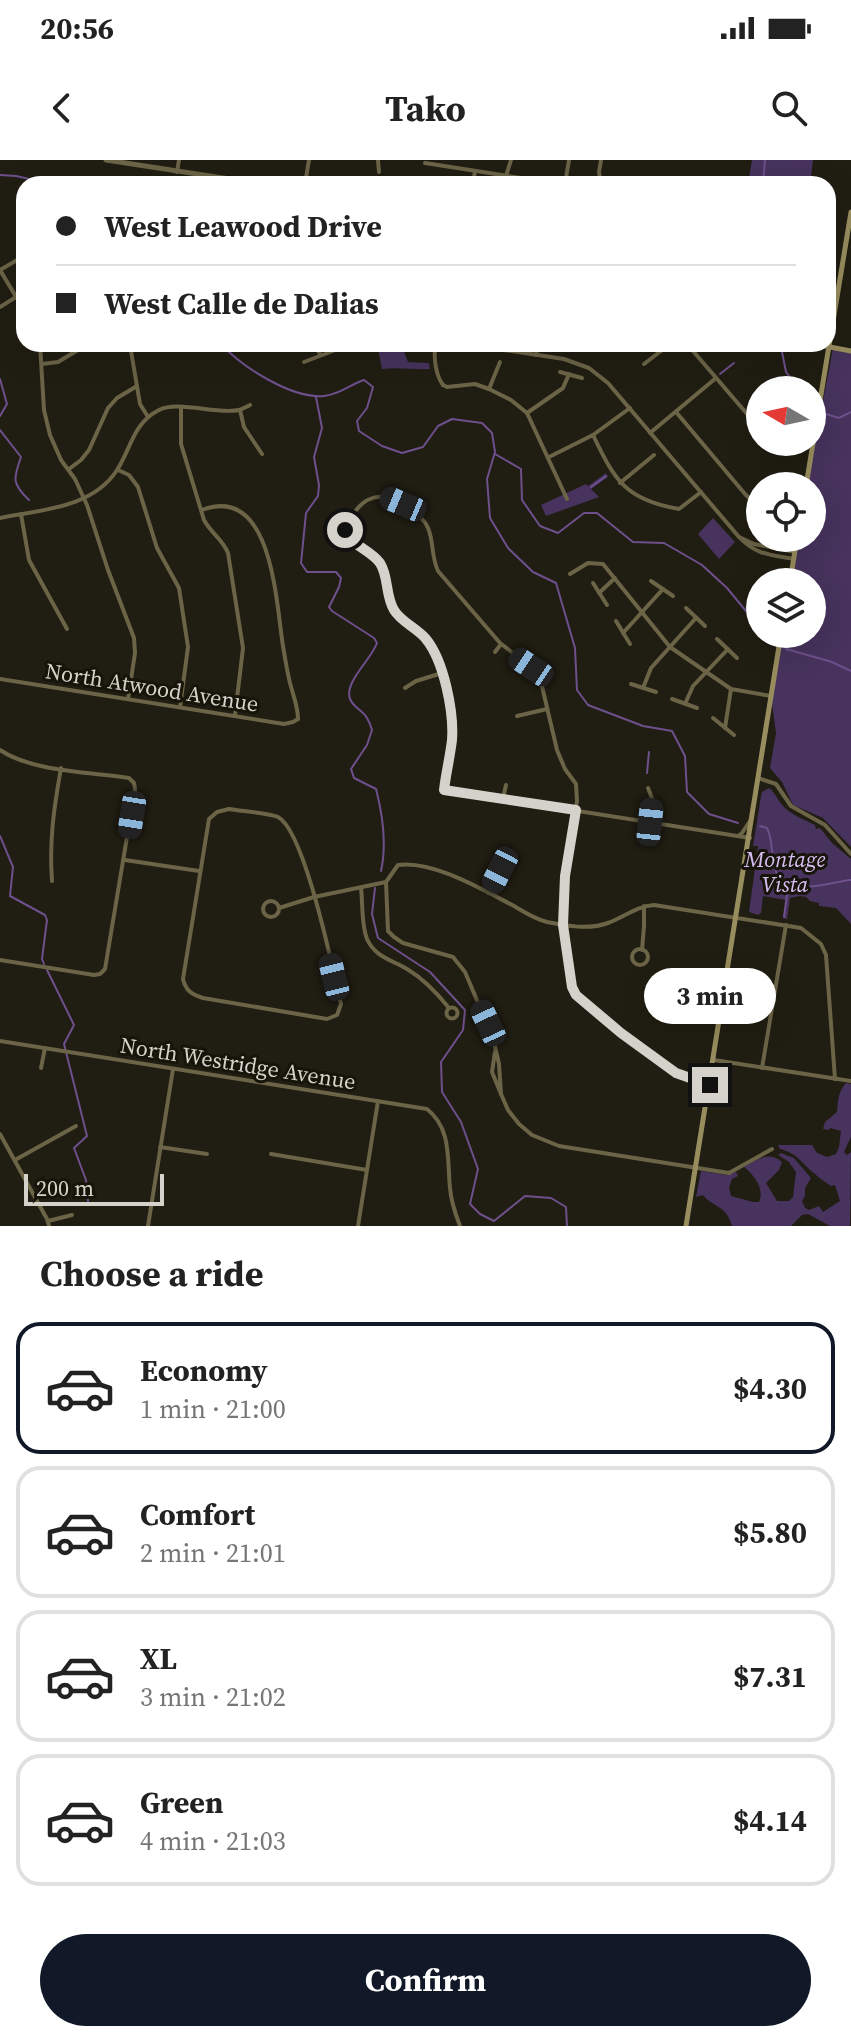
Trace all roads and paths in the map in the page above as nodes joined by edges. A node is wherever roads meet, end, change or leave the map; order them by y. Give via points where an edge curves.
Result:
1 (106, 160) edge
2 (179, 160) edge
3 (378, 160) edge
4 (511, 160) edge
5 (425, 163) dead end
6 (448, 163) edge
7 (475, 171) junction
8 (177, 172) junction
9 (379, 172) dead end
10 (205, 176) edge
11 (474, 176) edge
12 (506, 176) joint
13 (851, 212) edge
14 (0, 270) edge
15 (16, 297) joint
16 (0, 307) edge
17 (836, 308) edge
18 (41, 352) edge
19 (75, 352) edge
20 (131, 352) edge
21 (326, 352) edge
22 (434, 352) edge
23 (516, 352) edge
24 (537, 352) edge
25 (660, 352) edge
26 (694, 352) edge
27 (829, 352) edge
28 (320, 354) joint
29 (536, 355) junction
30 (304, 362) dead end
31 (500, 362) dead end
32 (42, 364) junction
33 (644, 364) dead end
34 (560, 372) dead end
35 (569, 374) junction
36 (582, 378) dead end
37 (716, 378) junction
38 (137, 386) junction
39 (489, 389) junction
40 (250, 405) dead end
41 (181, 407) junction
42 (630, 408) junction
43 (240, 410) junction
44 (676, 412) junction
45 (527, 413) junction
46 (746, 413) edge
47 (148, 417) junction
48 (650, 433) junction
49 (593, 435) junction
50 (262, 454) dead end
51 (654, 455) dead end
52 (549, 457) junction
53 (69, 469) junction
54 (118, 470) junction
55 (808, 472) edge
56 (620, 483) junction
57 (701, 492) junction
58 (746, 495) edge
59 (84, 499) junction
60 (567, 499) dead end
61 (202, 510) junction
62 (21, 514) junction
63 (0, 518) edge
64 (795, 552) edge
65 (794, 555) junction
66 (792, 568) edge
67 (570, 574) dead end
68 (615, 578) junction
69 (651, 581) dead end
70 (593, 583) dead end
71 (663, 589) junction
72 (599, 593) junction
73 (673, 596) dead end
74 (607, 605) dead end
75 (686, 608) dead end
76 (643, 612) junction
77 (696, 618) junction
78 (616, 621) dead end
79 (705, 626) dead end
80 (67, 629) dead end
81 (623, 633) junction
82 (717, 639) dead end
83 (501, 644) junction
84 (630, 644) dead end
85 (670, 647) junction
86 (779, 648) edge
87 (728, 649) junction
88 (495, 652) dead end
89 (737, 658) dead end
90 (707, 671) junction
91 (442, 673) junction
92 (0, 679) edge
93 (631, 684) dead end
94 (405, 688) dead end
95 (643, 688) junction
96 (731, 689) junction
97 (656, 692) dead end
98 (771, 696) junction
99 (128, 699) junction
100 (672, 699) dead end
101 (685, 704) junction
102 (180, 707) junction
103 (697, 708) dead end
104 (547, 709) junction
105 (235, 715) junction
106 (517, 716) dead end
107 (713, 718) dead end
108 (298, 719) junction
109 (305, 721) dead end
110 (725, 728) junction
111 (734, 735) dead end
112 (0, 750) edge
113 (61, 768) junction
114 (758, 778) junction
115 (506, 785) dead end
116 (648, 788) dead end
117 (503, 798) junction
118 (576, 810) junction
119 (753, 816) junction
120 (650, 822) junction
121 (737, 836) junction
122 (750, 838) junction
123 (850, 852) edge
124 (125, 860) junction
125 (501, 868) dead end
126 (199, 871) junction
127 (52, 881) dead end
128 (386, 882) junction
129 (361, 888) junction
130 (488, 893) junction
131 (314, 897) junction
132 (644, 906) junction
133 (279, 908) dead end
134 (737, 917) junction
135 (563, 925) junction
136 (786, 925) junction
137 (642, 950) dead end
138 (0, 960) edge
139 (449, 1008) dead end
140 (0, 1041) edge
141 (45, 1048) junction
142 (714, 1060) junction
143 (41, 1068) dead end
144 (762, 1068) junction
145 (173, 1069) junction
146 (835, 1079) junction
147 (851, 1081) edge
148 (710, 1085) junction
149 (378, 1101) junction
150 (76, 1126) dead end
151 (0, 1134) edge
152 (3, 1146) edge
153 (160, 1147) junction
154 (772, 1149) dead end
155 (207, 1154) dead end
156 (271, 1154) dead end
157 (15, 1160) junction
158 (696, 1167) junction
159 (367, 1170) junction
160 (72, 1215) dead end
161 (48, 1224) edge
162 (148, 1226) edge
163 (358, 1226) edge
164 (460, 1226) edge
165 (686, 1226) edge

1 - 8 street
2 - 8 street
3 - 9 street
4 - 12 street
5 - 6 street
6 - 7 street
7 - 11 street
7 - 12 street
8 - 10 street
13 - 17 main road
14 - 15 street
15 - 16 street
18 - 32 street
19 - 32 street
20 - 38 street
21 - 28 street
22 - 39 street via 442,387 475,384
23 - 29 street
24 - 29 street
25 - 33 street
26 - 37 street
27 - 55 main road
28 - 30 street
29 - 42 street via 589,368
31 - 39 street
32 - 53 street via 50,435
34 - 35 street
35 - 36 street
35 - 45 street via 563,388
37 - 44 street
37 - 46 street
38 - 47 street
38 - 53 street via 108,408 89,450
39 - 45 street
40 - 43 street
41 - 43 street
41 - 47 street via 161,408
41 - 61 street via 181,444
42 - 48 street
42 - 49 street
43 - 50 street via 244,427
44 - 48 street
44 - 58 street
45 - 52 street
47 - 54 street
48 - 57 street
49 - 52 street
49 - 56 street
51 - 56 street
52 - 60 street
53 - 59 street
54 - 59 street
54 - 102 street via 138,487 157,548 179,588 188,655
56 - 57 street via 632,494 680,510
57 - 65 street via 739,537
59 - 62 street
59 - 99 street via 134,638
61 - 105 street via 208,527 226,547 234,588 243,648
61 - 108 street via 231,507 261,537 274,579
62 - 63 street
62 - 80 street via 29,560
64 - 65 main road
65 - 66 main road
67 - 68 street via 594,562
68 - 72 street
68 - 76 street
69 - 71 street
70 - 72 street
71 - 73 street
71 - 76 street
72 - 74 street
75 - 77 street
76 - 81 street
76 - 85 street
77 - 79 street
77 - 85 street
78 - 81 street
81 - 84 street
82 - 87 street
83 - 88 street
83 - 91 street via 438,571 428,526 419,516 385,496 365,501 343,533 381,565 396,614 425,637
83 - 104 street via 531,667 541,682
85 - 90 street
85 - 95 street via 651,668
86 - 98 main road
87 - 89 street
87 - 90 street
90 - 96 street
90 - 101 street
91 - 94 street
91 - 117 street via 452,720 444,790
92 - 99 street, North Atwood Avenue
93 - 95 street
95 - 97 street
96 - 98 street
96 - 110 street
98 - 114 main road
99 - 102 street, North Atwood Avenue
100 - 101 street
101 - 103 street
102 - 105 street, North Atwood Avenue
104 - 106 street
104 - 118 street via 560,759 576,784
105 - 108 street, North Atwood Avenue via 284,724
107 - 110 street
108 - 109 street, North Atwood Avenue
110 - 111 street
112 - 113 street via 13,759
113 - 124 street via 134,781
113 - 127 street via 51,829
114 - 119 main road
114 - 123 street via 776,784 791,806 825,825
115 - 117 street
116 - 120 street via 653,801
117 - 118 street
118 - 120 street
118 - 135 street
119 - 121 street
119 - 122 main road
120 - 121 street
121 - 122 street
122 - 134 main road
124 - 126 street
124 - 138 street via 104,974
125 - 130 street
126 - 131 street via 209,819 217,812 277,817 298,846
126 - 131 street via 183,979 191,994 203,998 327,1019 337,1015 341,1004
128 - 129 street
128 - 130 street via 398,865 411,863
128 - 158 street via 388,931 403,943 453,957 465,972 488,1023 495,1052 492,1072 519,1124 559,1146
129 - 131 street
129 - 139 street via 363,925 376,952 435,991
130 - 135 street via 543,921
131 - 133 street
132 - 134 street
132 - 135 street via 595,927
132 - 137 street
134 - 136 street
134 - 142 main road
135 - 148 street via 572,987 581,1001 676,1073
136 - 144 street
136 - 146 street via 810,934 826,955
140 - 141 street, North Westridge Avenue
141 - 143 street
141 - 145 street, North Westridge Avenue
142 - 144 street
142 - 148 main road
144 - 146 street
145 - 149 street, North Westridge Avenue
145 - 153 street
146 - 147 street
148 - 158 main road
149 - 159 street
149 - 164 street, North Westridge Avenue via 427,1109 442,1126
150 - 157 street
151 - 152 street
152 - 157 street
153 - 155 street
153 - 162 street
154 - 158 street via 729,1173
156 - 159 street
157 - 161 street
158 - 165 main road
159 - 163 street
160 - 161 street

